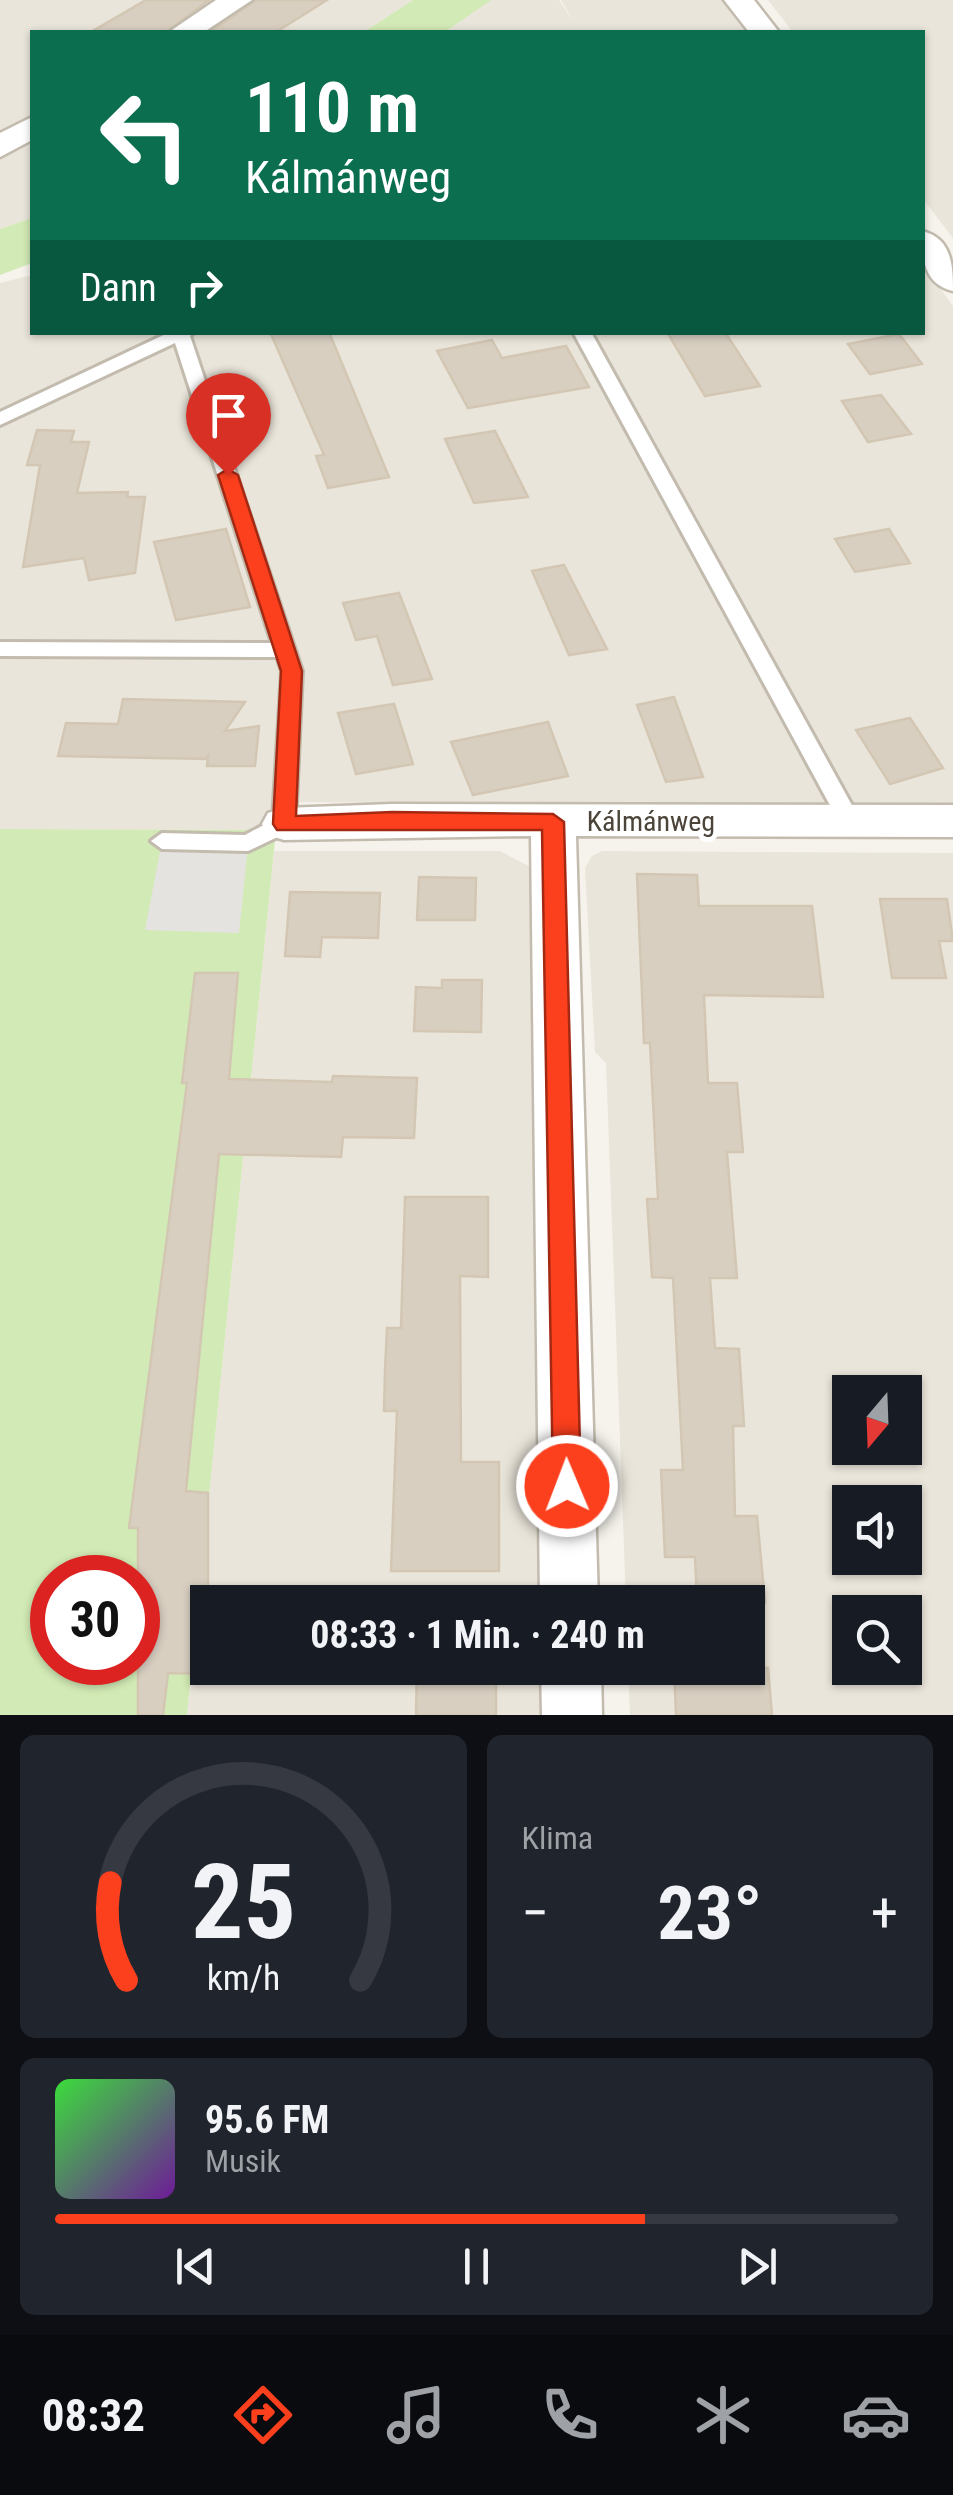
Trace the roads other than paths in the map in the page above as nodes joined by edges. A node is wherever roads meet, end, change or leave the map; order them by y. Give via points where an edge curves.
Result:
1 (237, 0) edge
2 (739, 0) edge
3 (187, 30) edge
4 (762, 30) edge
5 (30, 127) edge
6 (0, 146) edge
7 (925, 245) edge
8 (953, 281) edge
9 (181, 335) edge
10 (183, 335) edge
11 (584, 335) edge
12 (0, 419) edge
13 (0, 649) edge
14 (286, 650) junction
15 (845, 821) junction
16 (553, 822) junction
17 (953, 822) edge
18 (284, 824) junction
19 (162, 840) dead end
20 (570, 1585) edge
21 (571, 1685) edge
22 (572, 1715) edge

1 - 3 street
2 - 4 street
5 - 6 street
7 - 8 street
9 - 12 lane
10 - 14 lane
11 - 15 lane
13 - 14 lane
14 - 18 lane via 292,671
15 - 16 street, Kálmánweg
15 - 17 street, Kálmánweg
16 - 18 street, Kálmánweg
16 - 20 street
18 - 19 lane via 248,844
21 - 22 street

